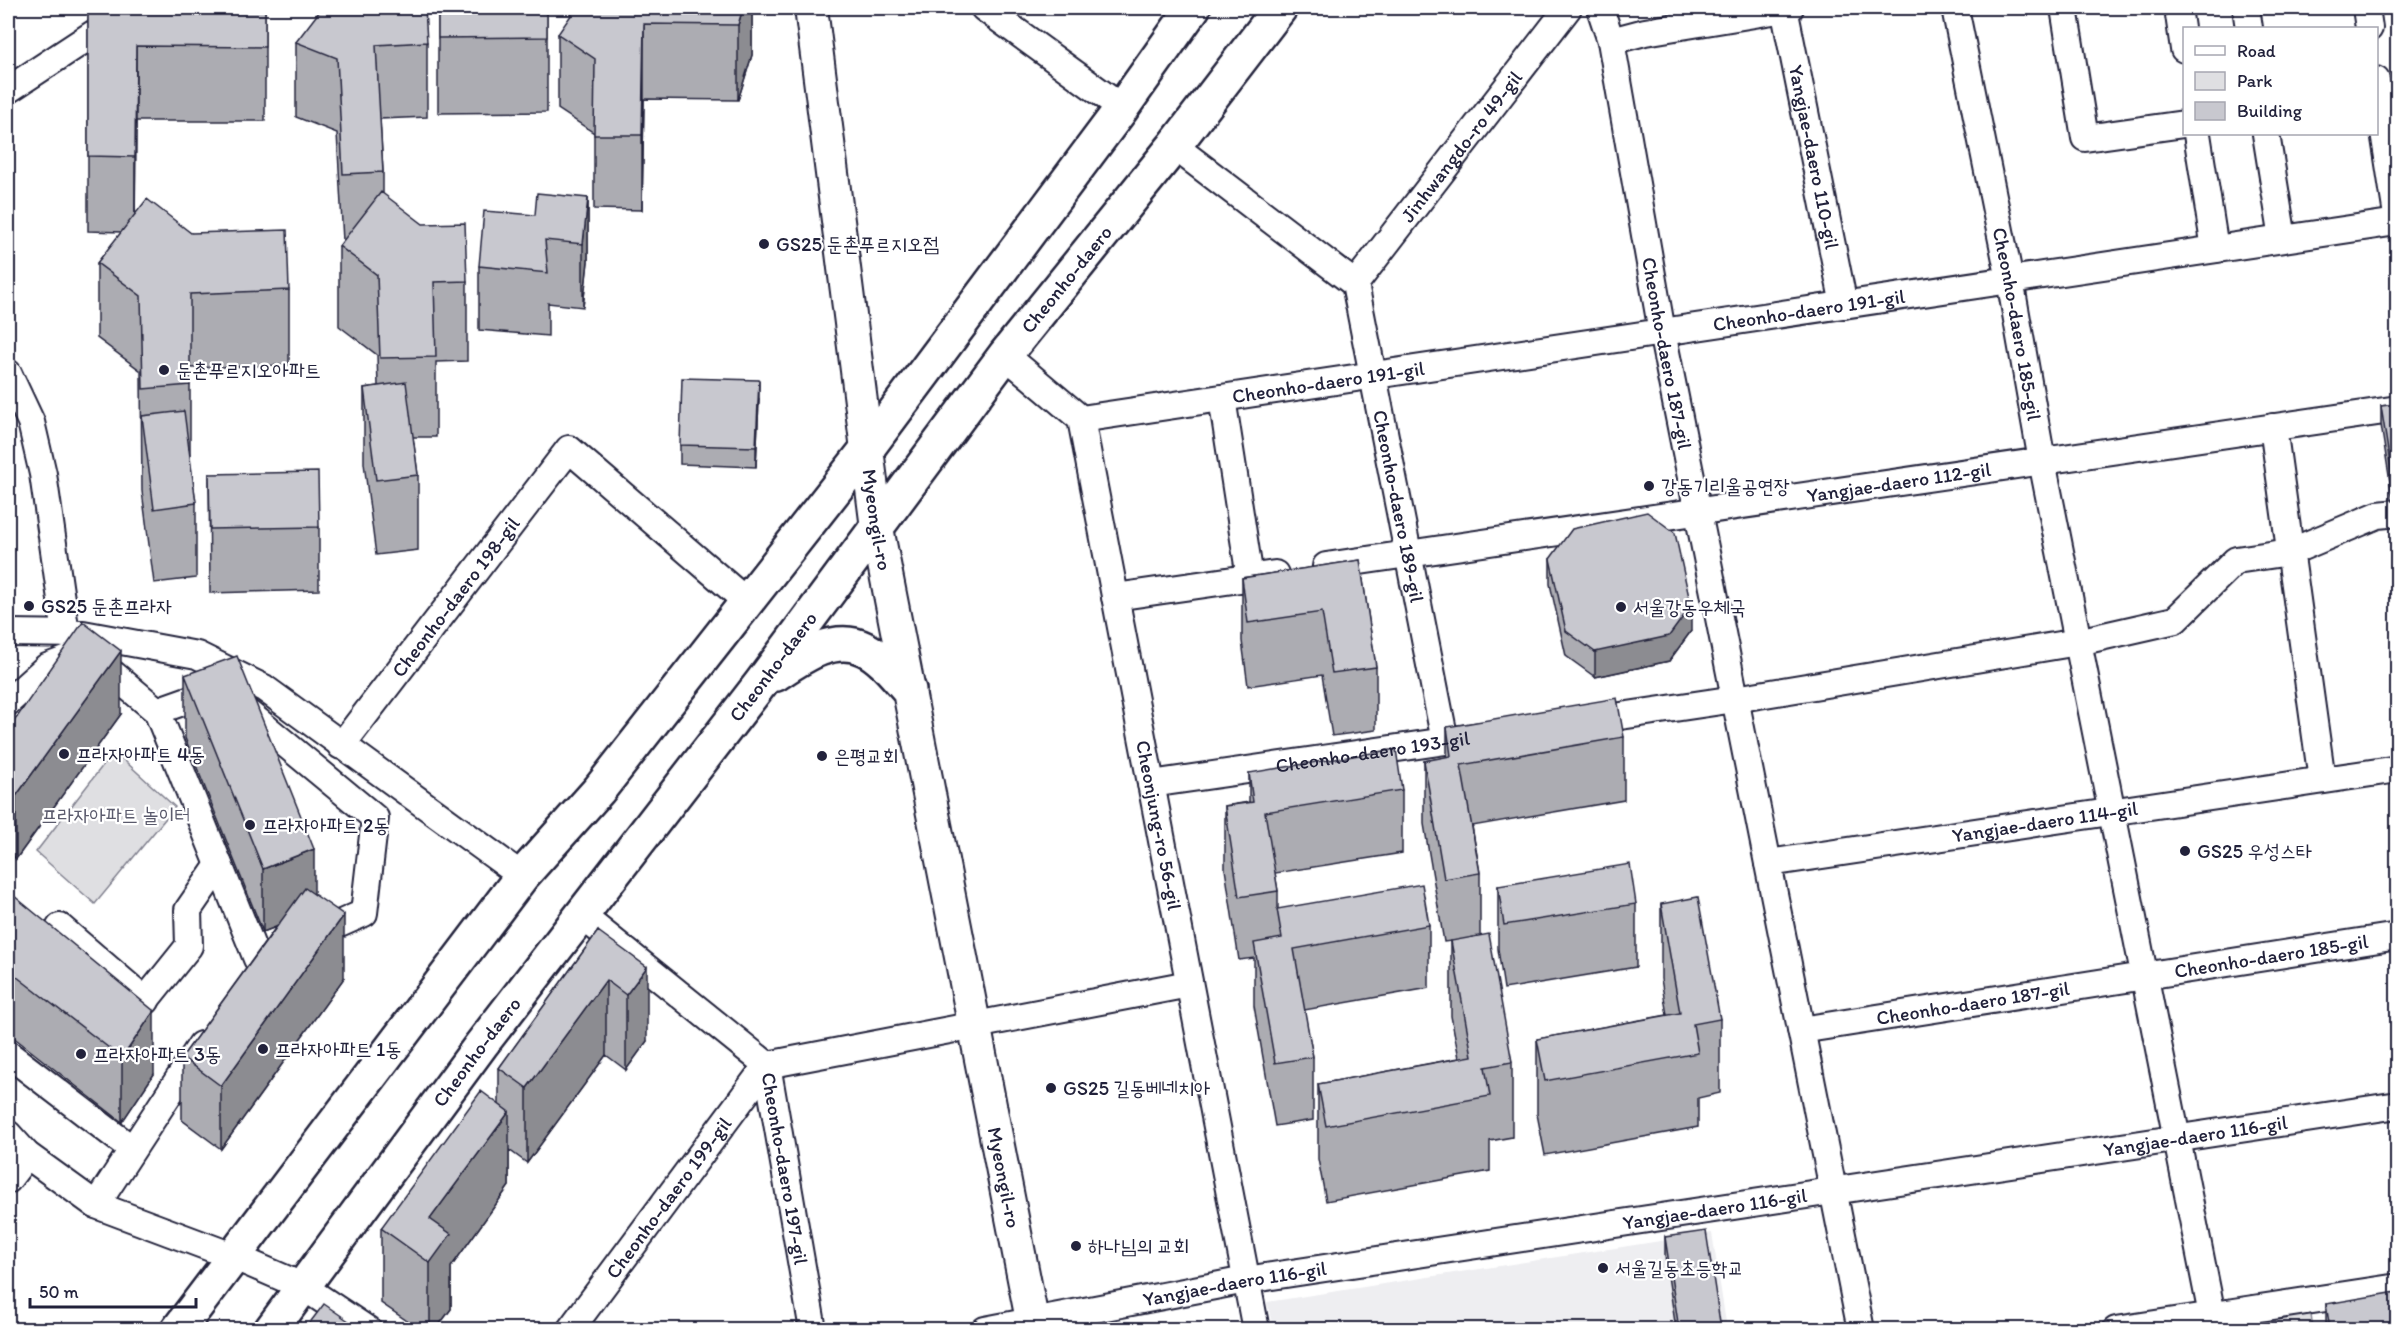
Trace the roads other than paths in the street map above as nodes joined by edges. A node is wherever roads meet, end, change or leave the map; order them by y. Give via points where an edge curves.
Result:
1 (176, 8) edge
2 (811, 8) edge
3 (984, 8) edge
4 (1193, 8) edge
5 (1280, 8) edge
6 (1568, 8) edge
7 (1600, 8) edge
8 (1787, 8) edge
9 (1955, 8) edge
10 (2064, 8) edge
11 (2178, 8) edge
12 (2246, 8) edge
13 (2366, 8) edge
14 (2249, 27) edge
15 (2369, 27) edge
16 (1611, 41) junction
17 (2183, 42) edge
18 (8, 90) edge
19 (2378, 94) edge
20 (1122, 108) junction
21 (2183, 124) edge
22 (2197, 135) edge
23 (2266, 135) edge
24 (1174, 146) junction
25 (2397, 222) edge
26 (2283, 239) junction
27 (2215, 249) junction
28 (2010, 280) junction
29 (1355, 284) junction
30 (1844, 305) junction
31 (1662, 332) junction
32 (1005, 355) junction
33 (8, 373) edge
34 (1372, 375) junction
35 (1222, 398) junction
36 (2397, 409) edge
37 (1081, 419) junction
38 (2273, 427) junction
39 (867, 449) junction
40 (2042, 461) junction
41 (1698, 511) junction
42 (2397, 513) edge
43 (877, 528) junction
44 (2290, 552) junction
45 (1410, 554) junction
46 (1250, 578) junction
47 (1115, 597) junction
48 (747, 602) junction
49 (8, 633) edge
50 (66, 634) junction
51 (2078, 642) junction
52 (761, 683) junction
53 (909, 690) junction
54 (1735, 699) junction
55 (8, 702) edge
56 (157, 711) junction
57 (1561, 724) edge
58 (1503, 733) edge
59 (1446, 741) junction
60 (341, 746) junction
61 (2397, 769) edge
62 (2322, 780) junction
63 (1151, 784) junction
64 (2112, 812) junction
65 (1768, 863) junction
66 (219, 865) junction
67 (522, 876) junction
68 (581, 915) junction
69 (60, 927) dead end
70 (2397, 936) edge
71 (2145, 976) junction
72 (1189, 984) junction
73 (976, 1026) junction
74 (211, 1029) edge
75 (1801, 1030) junction
76 (8, 1054) edge
77 (767, 1065) junction
78 (2397, 1105) edge
79 (8, 1134) edge
80 (2177, 1138) junction
81 (132, 1149) junction
82 (27, 1155) junction
83 (8, 1180) edge
84 (1832, 1189) junction
85 (96, 1205) junction
86 (235, 1257) junction
87 (1246, 1280) junction
88 (302, 1286) junction
89 (2397, 1287) edge
90 (2213, 1322) edge
91 (1033, 1325) edge
92 (178, 1329) edge
93 (271, 1329) edge
94 (368, 1329) edge
95 (570, 1329) edge
96 (813, 1329) edge
97 (985, 1329) edge
98 (1256, 1329) edge
99 (1860, 1329) edge
100 (2116, 1329) edge

1 - 18 street via 128,11
2 - 39 street, Myeongil-ro
3 - 20 street
4 - 20 main road
5 - 24 main road, Cheonho-daero
6 - 29 street, Jinhwangdo-ro 49-gil
7 - 16 street, Cheonho-daero 187-gil
8 - 16 street, Yangjae-daero 110-gil
8 - 30 street, Yangjae-daero 110-gil
9 - 28 street, Cheonho-daero 185-gil
10 - 21 street via 2085,138
11 - 17 street
12 - 14 street
13 - 15 street
16 - 31 street, Cheonho-daero 187-gil
19 - 25 street
20 - 39 main road
22 - 27 street
23 - 26 street
24 - 29 street
24 - 32 main road, Cheonho-daero
25 - 26 street, Cheonho-daero 191-gil
26 - 27 street, Cheonho-daero 191-gil
27 - 28 street, Cheonho-daero 191-gil
28 - 30 street, Cheonho-daero 191-gil
28 - 40 street, Cheonho-daero 185-gil
29 - 34 street, Cheonho-daero 189-gil
30 - 31 street, Cheonho-daero 191-gil
31 - 34 street, Cheonho-daero 191-gil
31 - 41 street, Cheonho-daero 187-gil
32 - 37 street
32 - 43 main road, Cheonho-daero
33 - 50 street via 32,422
34 - 35 street, Cheonho-daero 191-gil
34 - 45 street, Cheonho-daero 189-gil
35 - 37 street, Cheonho-daero 191-gil
35 - 46 street, Cheonho-daero 191-gil
36 - 38 street, Yangjae-daero 112-gil
37 - 47 street, Cheonjung-ro 56-gil
38 - 40 street, Yangjae-daero 112-gil
38 - 44 street
39 - 43 street, Myeongil-ro
39 - 48 main road
40 - 41 street, Yangjae-daero 112-gil
40 - 51 street, Cheonho-daero 185-gil
41 - 45 street, Yangjae-daero 112-gil
41 - 54 street, Cheonho-daero 187-gil
42 - 44 street via 2378,515
43 - 52 main road, Cheonho-daero
43 - 53 street, Myeongil-ro
44 - 51 street via 2236,560 2175,620
44 - 62 street
45 - 46 street, Yangjae-daero 112-gil
45 - 59 street, Cheonho-daero 189-gil
46 - 47 street, Yangjae-daero 112-gil
47 - 63 street, Cheonjung-ro 56-gil
48 - 60 street, Cheonho-daero 198-gil via 569,449
48 - 67 main road via 599,790
49 - 50 street
50 - 60 street via 194,654 264,688
51 - 54 street
51 - 64 street, Cheonho-daero 185-gil
52 - 53 main road via 812,651 849,645 864,648
52 - 68 main road, Cheonho-daero
53 - 73 street, Myeongil-ro
54 - 57 street
54 - 65 street, Cheonho-daero 187-gil
55 - 56 street via 48,667 87,652
56 - 66 street
56 - 66 street via 219,689 375,818 364,913 267,958
58 - 59 street, Cheonho-daero 193-gil
59 - 63 street, Cheonho-daero 193-gil
60 - 67 street
61 - 62 street, Yangjae-daero 114-gil
62 - 64 street, Yangjae-daero 114-gil
63 - 72 street, Cheonjung-ro 56-gil
64 - 65 street, Yangjae-daero 114-gil
64 - 71 street, Cheonho-daero 185-gil
65 - 75 street, Cheonho-daero 187-gil
66 - 69 street via 188,910 189,946 139,1009
67 - 86 main road
68 - 77 street, Cheonho-daero 197-gil
68 - 88 main road, Cheonho-daero
70 - 71 street, Cheonho-daero 185-gil
71 - 75 street, Cheonho-daero 187-gil
71 - 80 street, Cheonho-daero 185-gil
72 - 73 street
72 - 87 street, Cheonjung-ro 56-gil
73 - 77 street
73 - 91 street, Myeongil-ro
74 - 81 street
75 - 84 street, Cheonho-daero 187-gil
76 - 81 street
77 - 95 street, Cheonho-daero 199-gil
77 - 96 street, Cheonho-daero 197-gil
78 - 80 street, Yangjae-daero 116-gil
79 - 82 street
80 - 84 street, Yangjae-daero 116-gil
80 - 90 street, Cheonho-daero 185-gil
81 - 85 street
82 - 83 street
82 - 85 street
84 - 87 street, Yangjae-daero 116-gil
84 - 99 street, Cheonho-daero 187-gil
85 - 86 street
86 - 88 street
86 - 92 main road
87 - 91 street, Yangjae-daero 116-gil
87 - 98 street, Cheonjung-ro 56-gil
88 - 93 main road, Cheonho-daero
88 - 94 street
89 - 90 street
90 - 100 street
91 - 97 street, Yangjae-daero 116-gil

